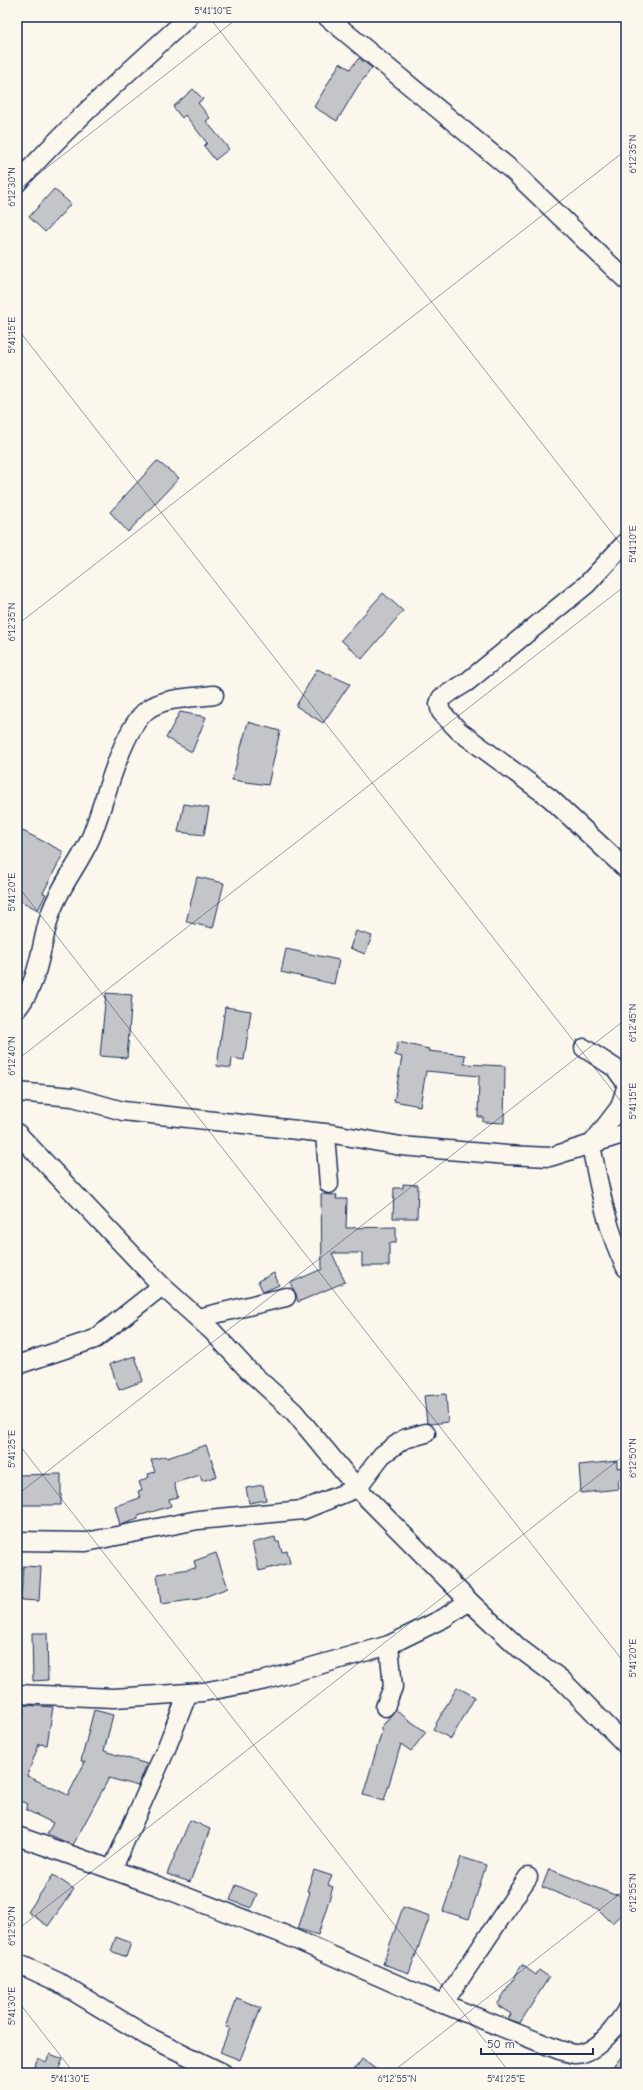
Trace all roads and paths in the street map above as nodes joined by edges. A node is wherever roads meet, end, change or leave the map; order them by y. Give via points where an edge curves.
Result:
1 (189, 17) edge
2 (327, 17) edge
3 (17, 183) edge
4 (626, 280) edge
5 (626, 542) edge
6 (214, 695) dead end
7 (626, 869) edge
8 (17, 1009) edge
9 (584, 1048) dead end
10 (626, 1083) edge
11 (626, 1088) edge
12 (17, 1092) edge
13 (17, 1133) edge
14 (626, 1133) edge
15 (325, 1134) junction
16 (591, 1145) junction
17 (329, 1184) dead end
18 (626, 1268) edge
19 (162, 1286) junction
20 (286, 1297) dead end
21 (198, 1318) junction
22 (17, 1365) edge
23 (426, 1433) dead end
24 (357, 1488) junction
25 (17, 1541) edge
26 (469, 1601) junction
27 (389, 1645) junction
28 (188, 1693) junction
29 (17, 1694) edge
30 (385, 1707) dead end
31 (626, 1745) edge
32 (17, 1836) edge
33 (112, 1870) junction
34 (528, 1877) dead end
35 (17, 1963) edge
36 (443, 2004) junction
37 (626, 2011) edge
38 (223, 2073) edge

1 - 3 street via 135,66
2 - 4 street via 514,172
5 - 7 street via 587,584 467,682 441,698 439,704 441,712 458,731 550,798
6 - 8 street via 167,701 147,710 137,722 122,748 90,839 61,887 50,916 40,962 24,1001
9 - 10 street via 615,1068
11 - 16 street via 620,1108
12 - 15 street via 73,1097 123,1110
13 - 19 street
14 - 16 street
15 - 16 street via 401,1146 550,1157
15 - 17 street
16 - 18 street via 600,1190 619,1254
19 - 21 street
19 - 22 street via 95,1340
20 - 21 street
21 - 24 street via 247,1369 294,1412
23 - 24 street via 404,1439 382,1455
24 - 25 street via 303,1510 198,1520 86,1542
24 - 26 street
26 - 27 street via 444,1618
26 - 31 street via 519,1648 562,1680
27 - 28 street via 266,1680
27 - 30 street via 393,1687
28 - 29 street via 114,1698
28 - 33 street
32 - 33 street
33 - 36 street via 283,1934
34 - 36 street
35 - 38 street via 58,1982 147,2036
36 - 37 street via 575,2054 598,2045

